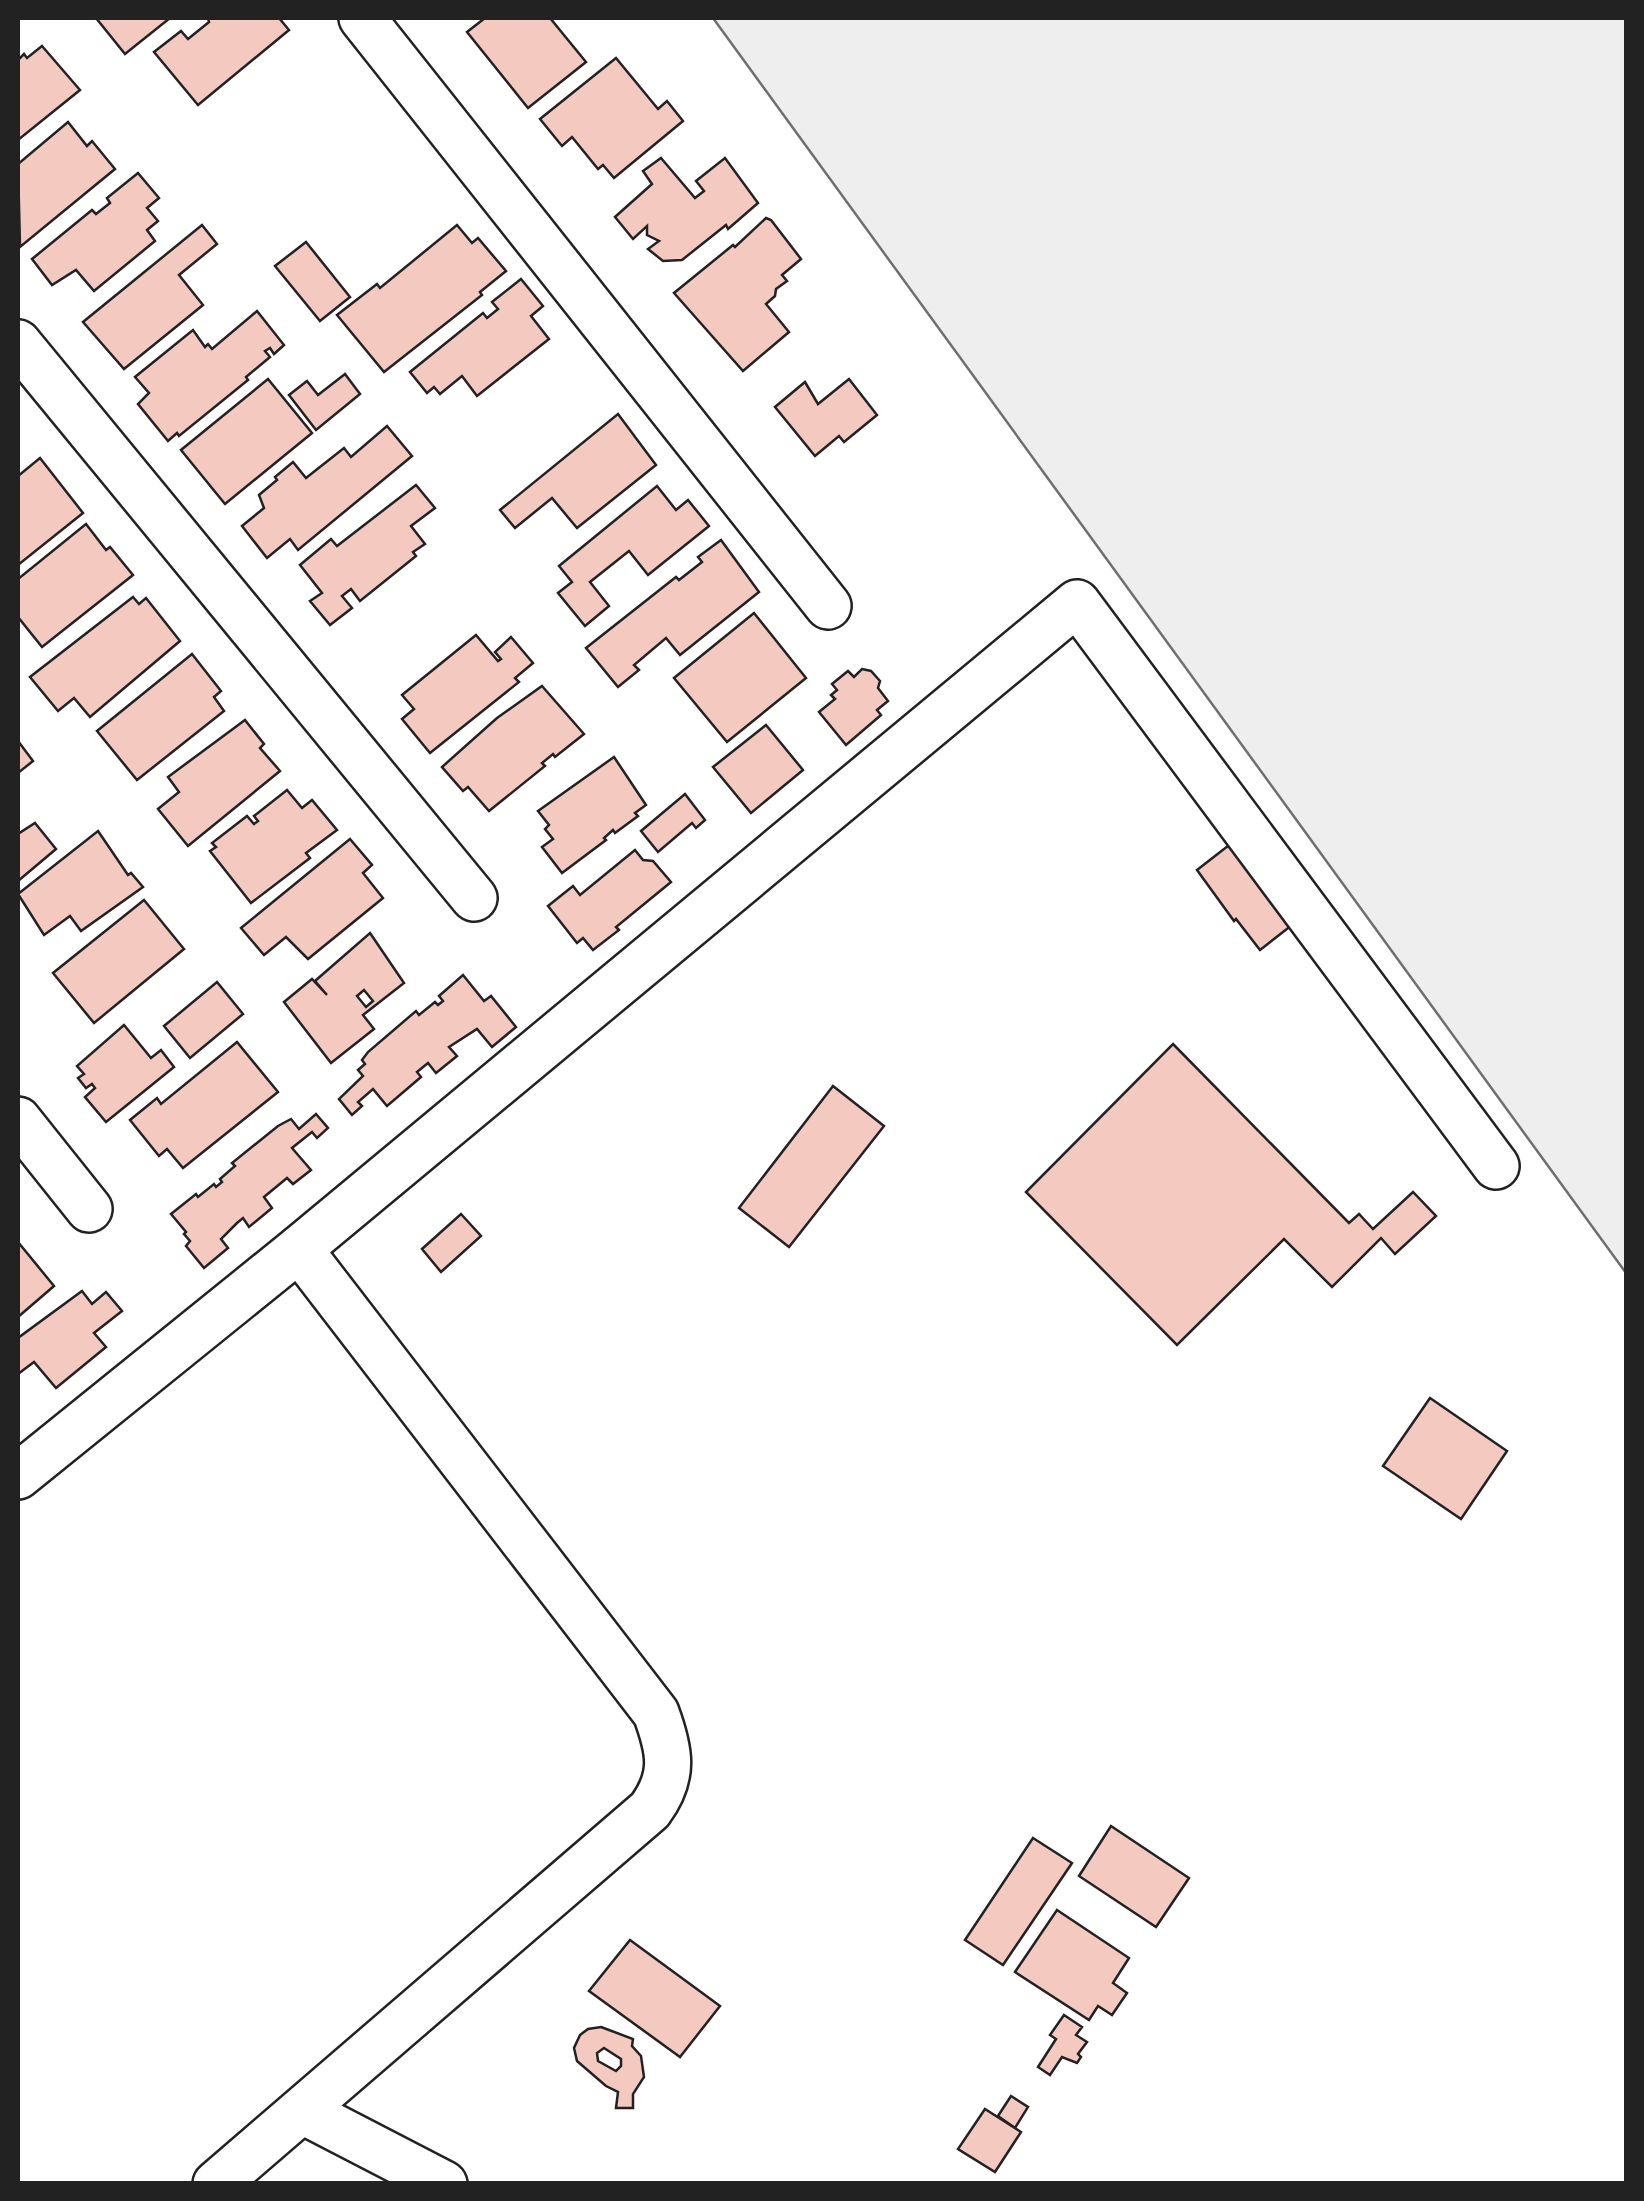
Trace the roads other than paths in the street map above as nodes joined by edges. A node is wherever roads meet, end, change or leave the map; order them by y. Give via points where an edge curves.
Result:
1 (362, 18) edge
2 (18, 343) edge
3 (828, 606) dead end
4 (474, 898) dead end
5 (18, 1120) edge
6 (1496, 1166) dead end
7 (89, 1209) dead end
8 (298, 1249) junction
9 (18, 1476) edge
10 (302, 2111) junction
11 (216, 2184) edge
12 (444, 2184) edge

1 - 3 street
2 - 4 street
5 - 7 street
6 - 8 street via 1076,603
8 - 9 street
8 - 10 street via 656,1713 669,1765 650,1810
10 - 11 street
10 - 12 street

